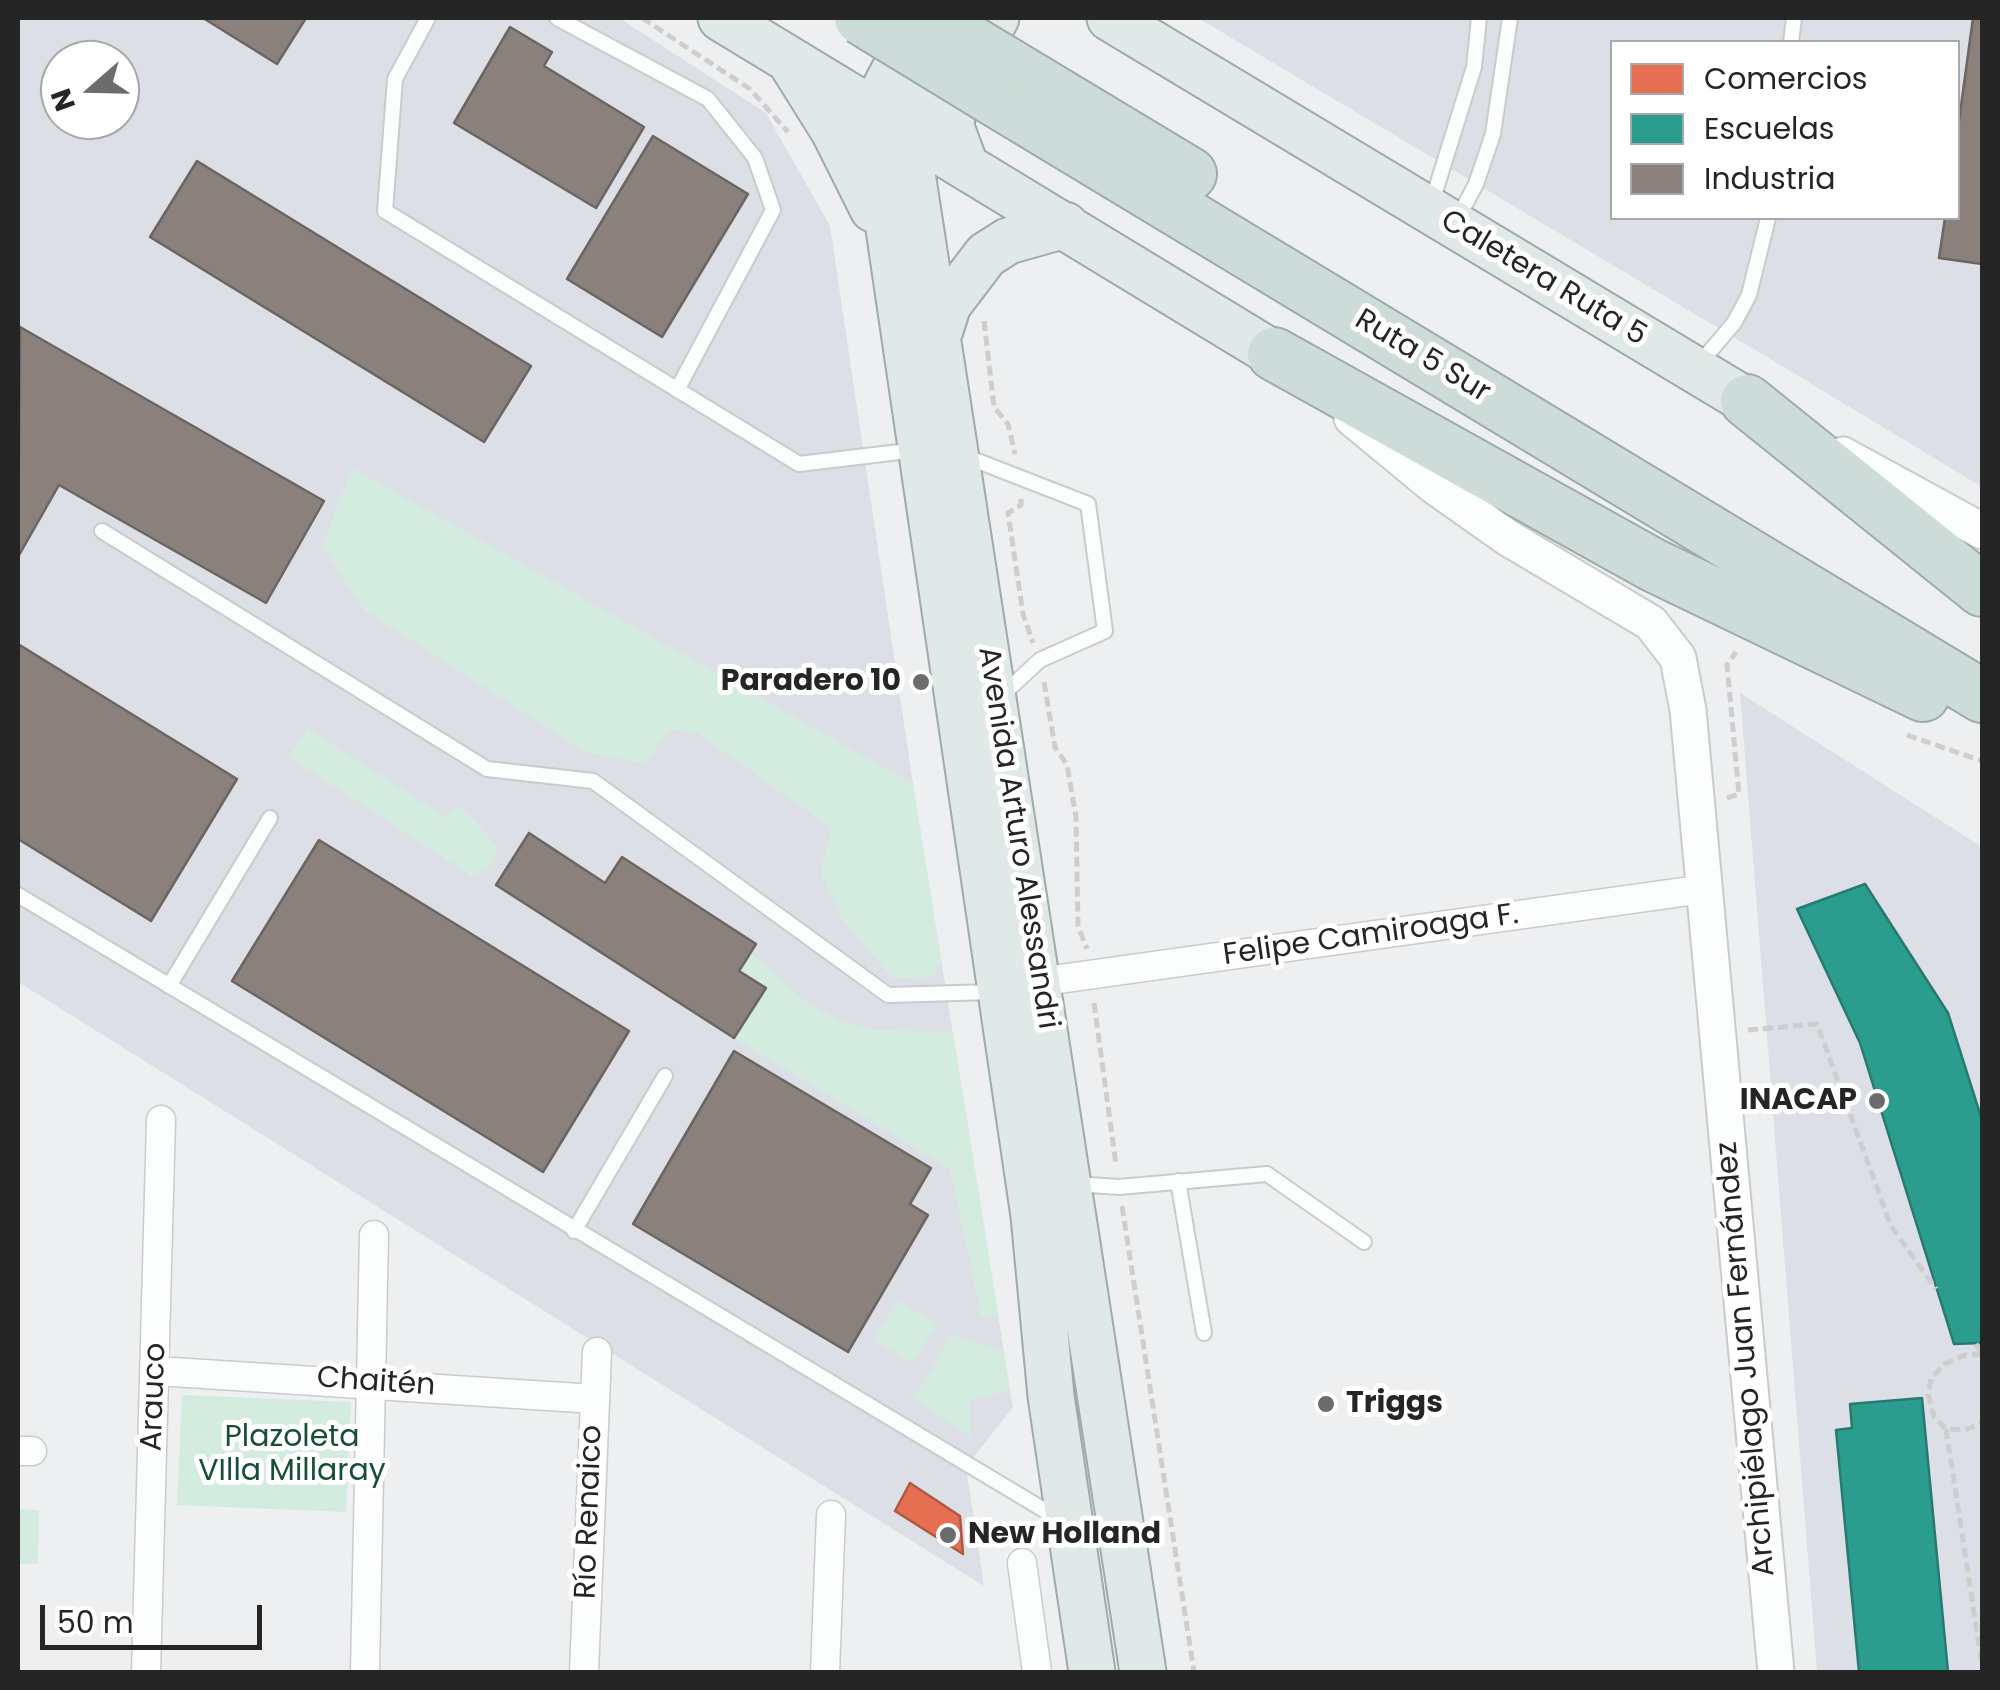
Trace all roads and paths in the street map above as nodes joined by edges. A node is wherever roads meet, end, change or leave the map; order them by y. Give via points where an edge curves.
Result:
1 (428, 18) edge
2 (558, 18) edge
3 (642, 18) edge
4 (721, 18) edge
5 (861, 18) edge
6 (928, 18) edge
7 (960, 18) edge
8 (1110, 18) edge
9 (1479, 18) edge
10 (1510, 18) edge
11 (789, 60) junction
12 (999, 60) edge
13 (890, 118) junction
14 (799, 145) dead end
15 (965, 164) junction
16 (1441, 218) junction
17 (1768, 220) edge
18 (1066, 225) junction
19 (890, 247) junction
20 (988, 304) dead end
21 (940, 330) junction
22 (1274, 354) junction
23 (1694, 370) junction
24 (677, 390) junction
25 (1747, 401) junction
26 (940, 452) junction
27 (1021, 480) junction
28 (102, 531) dead end
29 (1982, 531) edge
30 (1982, 590) edge
31 (1740, 653) dead end
32 (1982, 654) edge
33 (1040, 660) junction
34 (1982, 696) edge
35 (996, 701) junction
36 (1982, 723) edge
37 (1898, 730) dead end
38 (1982, 762) edge
39 (1696, 807) junction
40 (270, 818) dead end
41 (1704, 889) junction
42 (18, 894) edge
43 (1097, 974) junction
44 (168, 986) junction
45 (1019, 988) junction
46 (1717, 1035) junction
47 (666, 1076) dead end
48 (161, 1120) dead end
49 (1178, 1182) junction
50 (1069, 1183) junction
51 (1120, 1186) junction
52 (574, 1231) junction
53 (374, 1234) dead end
54 (1364, 1242) dead end
55 (1936, 1289) dead end
56 (1204, 1333) dead end
57 (1976, 1344) dead end
58 (597, 1352) dead end
59 (1982, 1354) edge
60 (157, 1371) junction
61 (374, 1382) junction
62 (595, 1399) junction
63 (1982, 1423) edge
64 (1946, 1428) junction
65 (831, 1515) dead end
66 (1077, 1528) junction
67 (1022, 1563) dead end
68 (1982, 1635) edge
69 (1982, 1665) edge
70 (146, 1672) edge
71 (365, 1672) edge
72 (584, 1672) edge
73 (825, 1672) edge
74 (1037, 1672) edge
75 (1092, 1672) edge
76 (1143, 1672) edge
77 (1194, 1672) edge
78 (1776, 1672) edge

1 - 24 lane via 395,78 385,211
2 - 24 lane via 708,99 755,158 773,210
3 - 14 path via 750,88
4 - 11 main road
5 - 12 highway, Ruta 5 Sur, bridge
6 - 12 highway, Ruta 5 Sur, bridge
6 - 13 main road
7 - 13 main road, Avenida Arturo Alessandri
8 - 16 main road, Caletera Ruta 5
9 - 16 lane
10 - 16 lane via 1486,160
11 - 13 main road
11 - 19 main road via 850,158
12 - 15 main road via 954,94 952,127
12 - 32 highway, Ruta 5 Sur
12 - 34 highway, Ruta 5 Sur
13 - 15 main road
13 - 19 main road, Avenida Arturo Alessandri
13 - 21 main road, Avenida Arturo Alessandri
15 - 18 main road
16 - 23 main road, Caletera Ruta 5
17 - 23 lane via 1749,296
18 - 21 main road via 986,255 948,305
18 - 22 main road
19 - 26 main road, Avenida Arturo Alessandri
20 - 27 path via 994,408 1008,424
21 - 26 main road, Avenida Arturo Alessandri
22 - 36 highway via 1652,566
22 - 39 street, Archipiélago Juan Fernández via 1433,485 1651,623 1671,643 1685,680
23 - 25 main road, Caletera Ruta 5
24 - 26 lane via 799,464
25 - 29 street, Caletera Ruta 5
25 - 30 highway
26 - 27 lane
26 - 35 main road, Avenida Arturo Alessandri
26 - 45 main road, Avenida Arturo Alessandri
27 - 33 path via 1021,505 1008,513 1023,614
27 - 33 lane via 1088,504 1104,631
28 - 45 lane via 487,769 593,782 888,995
31 - 39 path via 1729,656 1727,665 1739,794
33 - 35 lane
33 - 43 path via 1076,817 1078,926
35 - 45 main road, Avenida Arturo Alessandri
37 - 38 path
39 - 41 street, Archipiélago Juan Fernández
40 - 44 lane
41 - 43 street, Felipe Camiroaga F.
41 - 46 street, Archipiélago Juan Fernández
42 - 44 lane
43 - 45 street, Felipe Camiroaga F.
43 - 51 path via 1093,1013
44 - 52 lane
45 - 50 main road, Avenida Arturo Alessandri
45 - 66 main road, Avenida Arturo Alessandri via 1051,1396
46 - 55 path via 1818,1024 1891,1226
46 - 78 street, Archipiélago Juan Fernández
47 - 52 lane
48 - 60 street, Arauco
49 - 51 lane
49 - 54 lane via 1267,1174
49 - 56 lane
50 - 51 lane
50 - 76 main road, Avenida Arturo Alessandri via 1118,1548
51 - 77 path
52 - 66 lane
53 - 61 street
57 - 59 path
58 - 62 street, Río Renaico
59 - 64 path via 1944,1364 1931,1379 1934,1417
60 - 61 street, Chaitén
60 - 70 street, Arauco
61 - 62 street, Chaitén
61 - 71 street
62 - 72 street, Río Renaico
63 - 64 path
64 - 68 path
65 - 73 street
66 - 75 main road, Avenida Arturo Alessandri
67 - 74 street
68 - 69 path

